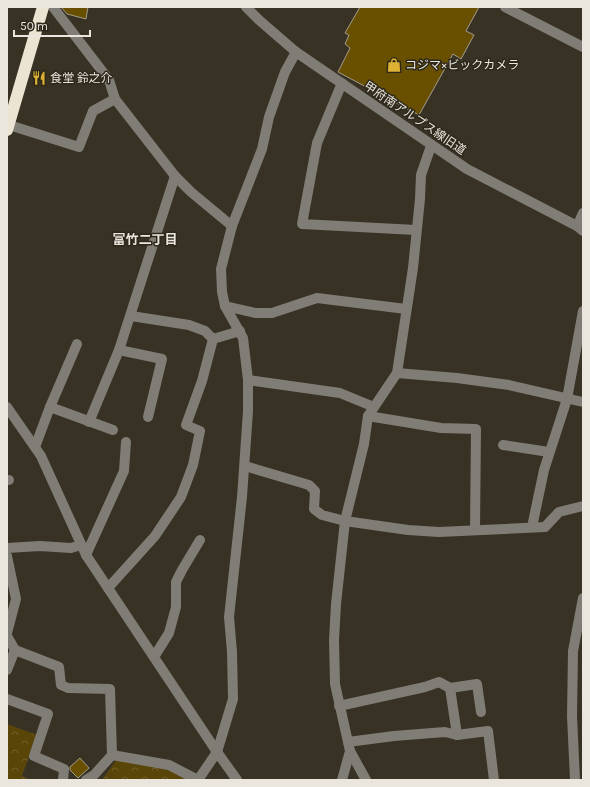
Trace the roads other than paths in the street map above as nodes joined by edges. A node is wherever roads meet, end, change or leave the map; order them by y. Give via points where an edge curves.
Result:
1 (43, 7) edge
2 (54, 7) edge
3 (246, 7) edge
4 (505, 7) edge
5 (583, 47) edge
6 (296, 52) junction
7 (342, 83) junction
8 (115, 99) junction
9 (8, 127) edge
10 (431, 146) junction
11 (175, 176) junction
12 (583, 213) edge
13 (232, 226) junction
14 (580, 229) edge
15 (416, 230) junction
16 (226, 306) junction
17 (406, 309) junction
18 (583, 311) edge
19 (130, 316) junction
20 (240, 331) junction
21 (213, 339) junction
22 (77, 344) dead end
23 (119, 350) junction
24 (396, 373) junction
25 (248, 380) junction
26 (567, 399) junction
27 (583, 402) edge
28 (7, 407) edge
29 (50, 407) junction
30 (374, 407) junction
31 (368, 416) junction
32 (148, 417) dead end
33 (89, 422) junction
34 (113, 430) dead end
35 (126, 442) dead end
36 (503, 445) dead end
37 (35, 447) junction
38 (549, 452) junction
39 (245, 466) junction
40 (583, 506) edge
41 (346, 522) junction
42 (532, 527) junction
43 (475, 530) junction
44 (200, 540) dead end
45 (81, 545) junction
46 (7, 548) edge
47 (86, 555) junction
48 (7, 556) edge
49 (108, 588) junction
50 (583, 598) edge
51 (7, 634) edge
52 (15, 650) junction
53 (154, 657) junction
54 (7, 670) edge
55 (450, 688) junction
56 (7, 700) edge
57 (339, 706) junction
58 (481, 712) dead end
59 (457, 735) junction
60 (349, 747) junction
61 (216, 752) junction
62 (112, 755) junction
63 (63, 780) edge
64 (86, 780) edge
65 (198, 780) edge
66 (237, 780) edge
67 (342, 780) edge
68 (366, 780) edge
69 (494, 780) edge
70 (575, 780) edge

1 - 9 highway
2 - 8 street via 109,80
3 - 6 street, 甲府南アルプス線旧道
4 - 5 street
6 - 7 street, 甲府南アルプス線旧道
6 - 13 street via 285,72 271,111 262,149
7 - 10 street, 甲府南アルプス線旧道
7 - 15 street via 317,143 302,224
8 - 9 street via 93,111 79,147
8 - 11 street
10 - 14 street, 甲府南アルプス線旧道 via 467,169
10 - 15 street via 420,175
11 - 13 street
11 - 19 street
12 - 14 street
13 - 16 street via 221,269 222,292
15 - 17 street
16 - 17 street via 255,313 272,313 317,298
16 - 20 street
17 - 24 street
18 - 26 street
19 - 21 street via 189,325 205,331
19 - 23 street
20 - 21 street
20 - 25 street
21 - 49 street via 202,381 186,425 200,431 193,465 181,497 155,536
22 - 29 street
23 - 32 street via 162,359
23 - 33 street
24 - 26 street via 509,385
24 - 30 street
25 - 30 street via 340,393
25 - 39 street
26 - 27 street
26 - 38 street
28 - 37 street
29 - 33 street
29 - 37 street
30 - 31 street
31 - 41 street
31 - 43 street via 441,428 476,429
33 - 34 street
35 - 47 street via 124,471
36 - 38 street
37 - 45 street
38 - 42 street
39 - 41 street via 309,484 315,491 314,509 322,515
39 - 61 street via 229,618 233,699
40 - 42 street via 559,512 546,527
41 - 43 street via 439,532
41 - 57 street via 334,640 335,684
42 - 43 street
44 - 53 street via 176,582 176,607 169,633
45 - 46 street via 71,548
45 - 47 street
47 - 49 street
48 - 51 street via 16,599
49 - 53 street
50 - 70 street via 573,651
51 - 52 street
52 - 54 street
52 - 62 street via 59,667 61,685 68,688 110,689
53 - 61 street
55 - 57 street via 439,682
55 - 58 street via 477,684
55 - 59 street
56 - 63 street via 48,714 34,756 64,769
57 - 60 street
59 - 60 street via 445,732 394,736
59 - 69 street via 488,731
60 - 67 street
60 - 68 street
61 - 65 street
61 - 66 street
62 - 64 street
62 - 65 street via 169,765

